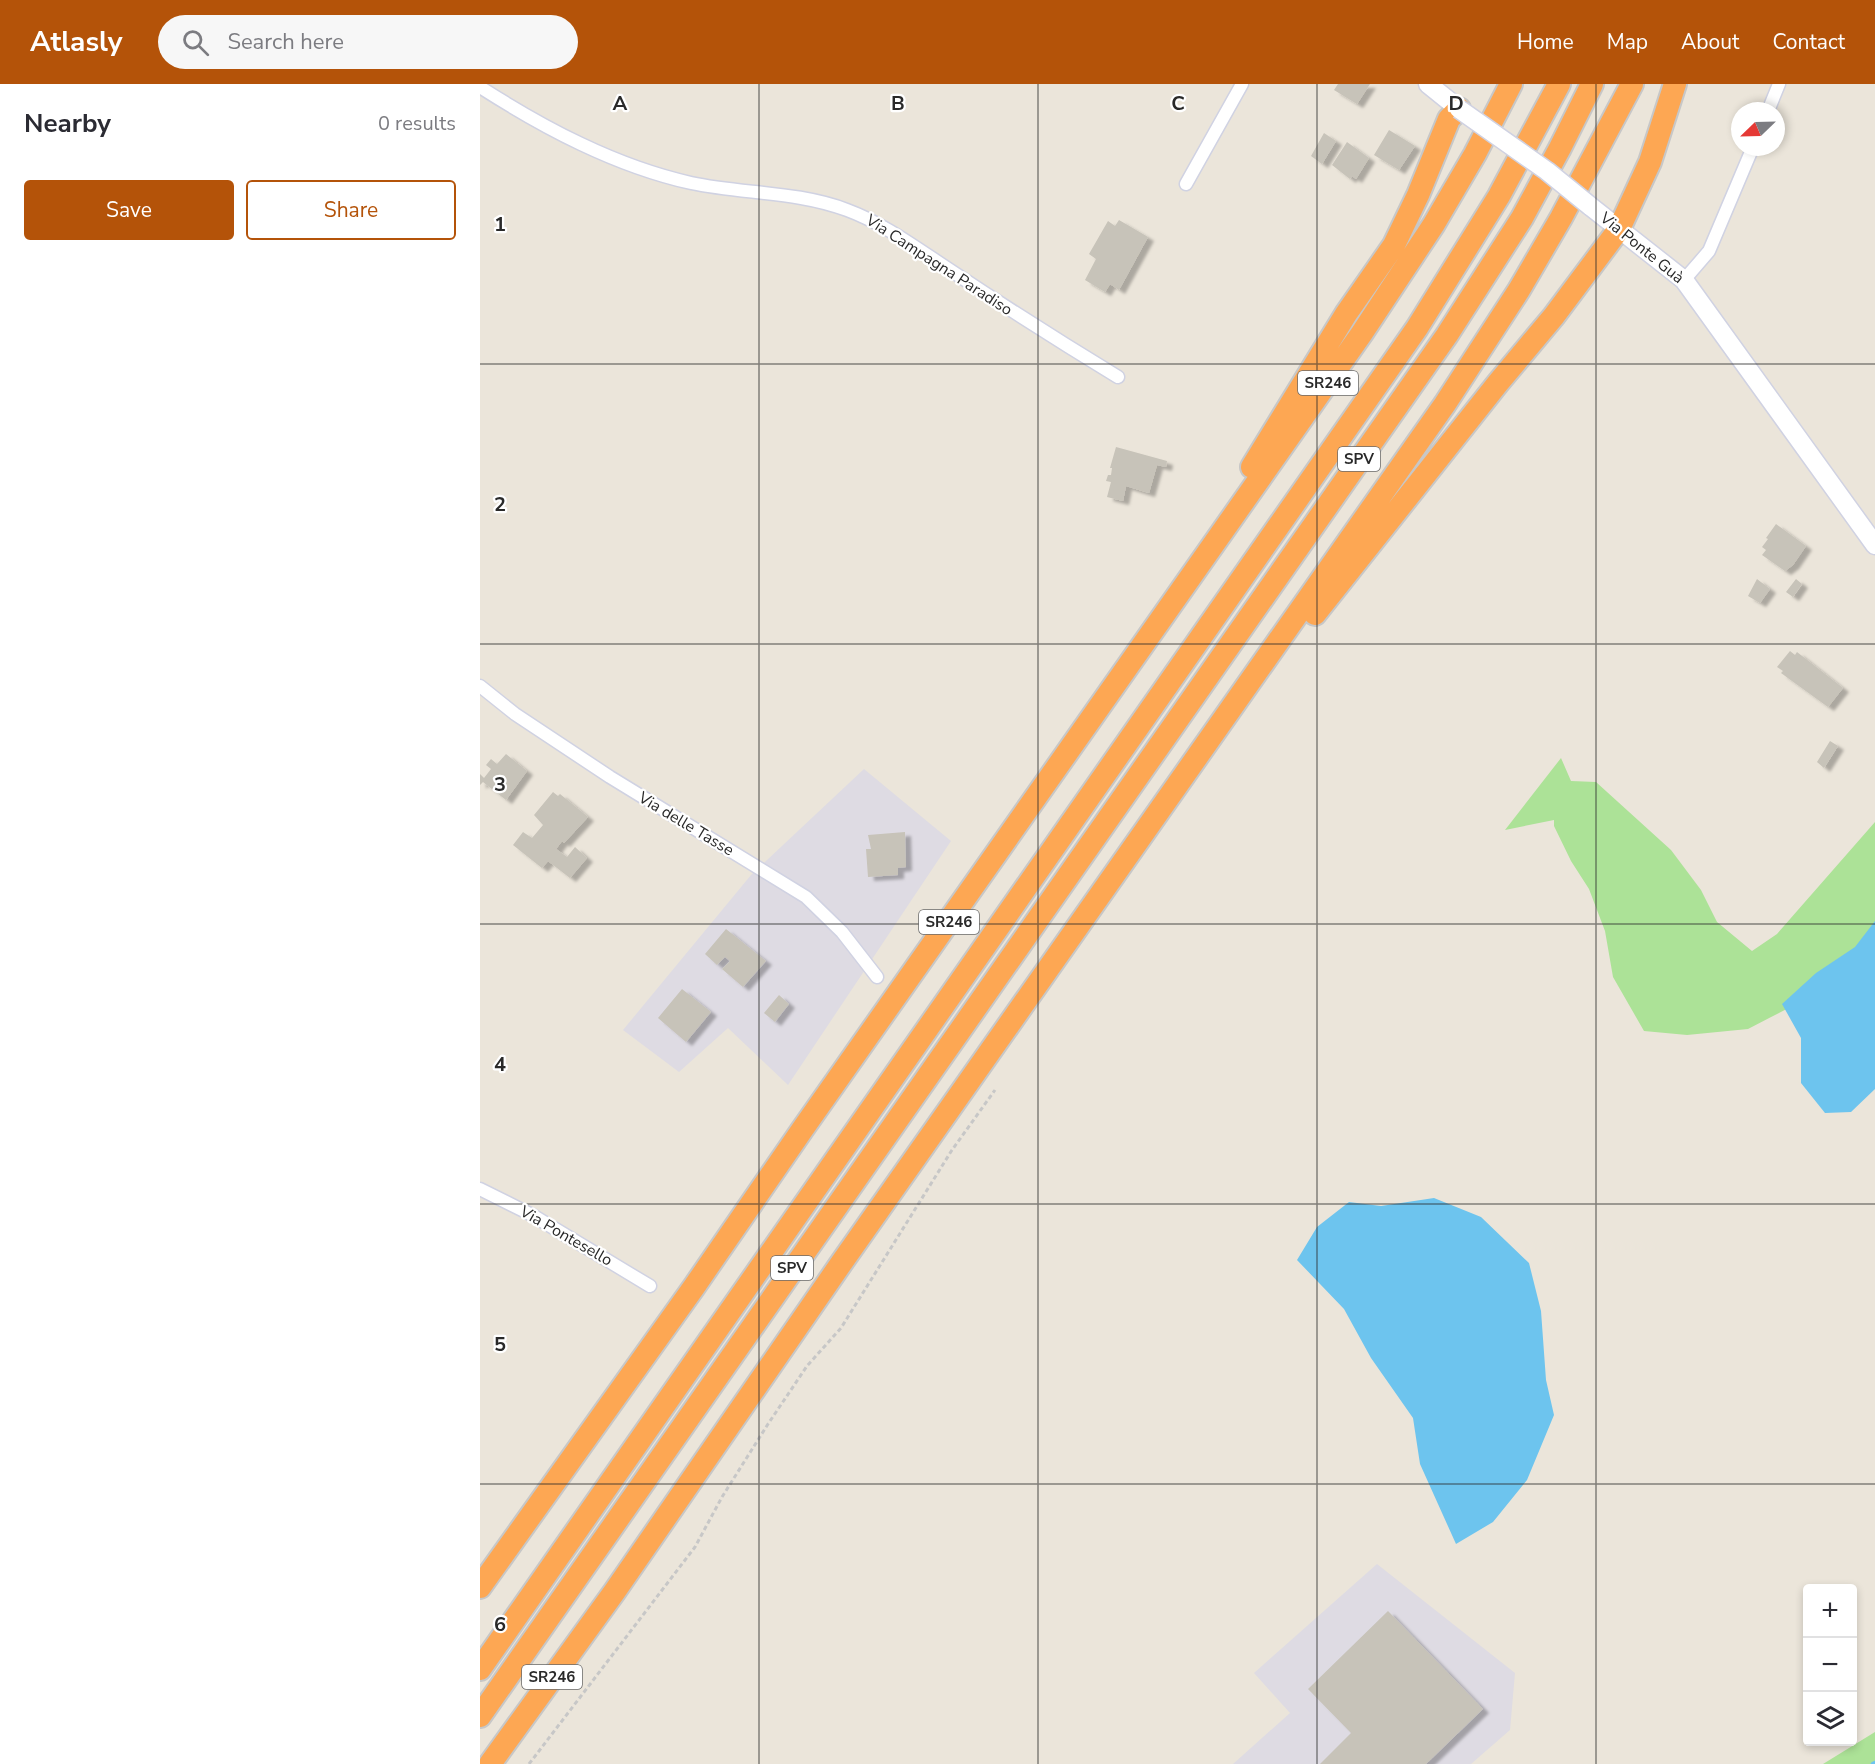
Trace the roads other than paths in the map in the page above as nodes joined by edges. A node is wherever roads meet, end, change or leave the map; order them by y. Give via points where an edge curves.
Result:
1 (1242, 84) edge
2 (1428, 84) edge
3 (1511, 84) edge
4 (1558, 84) edge
5 (1592, 84) edge
6 (1632, 84) edge
7 (1675, 84) edge
8 (1779, 84) edge
9 (480, 87) edge
10 (1772, 102) edge
11 (1459, 109) junction
12 (1749, 156) edge
13 (1186, 184) dead end
14 (1619, 229) junction
15 (1684, 280) junction
16 (1118, 377) dead end
17 (1875, 545) edge
18 (1125, 670) junction
19 (480, 686) edge
20 (1212, 736) junction
21 (877, 977) dead end
22 (480, 1189) edge
23 (650, 1286) dead end
24 (480, 1587) edge
25 (480, 1669) edge
26 (480, 1716) edge
27 (490, 1764) edge

1 - 13 street
2 - 11 street, Via Ponte Guà
3 - 18 highway, SR246 via 1475,154 1408,264
4 - 25 highway, SPV via 1499,196 1417,328
5 - 26 highway, SPV via 1522,218 1447,335
6 - 20 highway via 1519,290 1445,404
7 - 14 highway via 1650,162
8 - 10 street
9 - 16 street, Via Campagna Paradiso via 570,138 653,172 716,188 808,198 863,216
11 - 14 street, Via Ponte Guà, bridge via 1547,171
11 - 18 highway via 1449,119 1394,245 1180,573
12 - 15 street via 1709,251
14 - 15 street, Via Ponte Guà
14 - 20 highway via 1554,316
15 - 17 street, Via Ponte Guà
18 - 24 highway, SR246
19 - 21 street, Via delle Tasse via 515,714 676,820 806,897 842,932
20 - 27 highway, SR246
22 - 23 street, Via Pontesello via 532,1215

